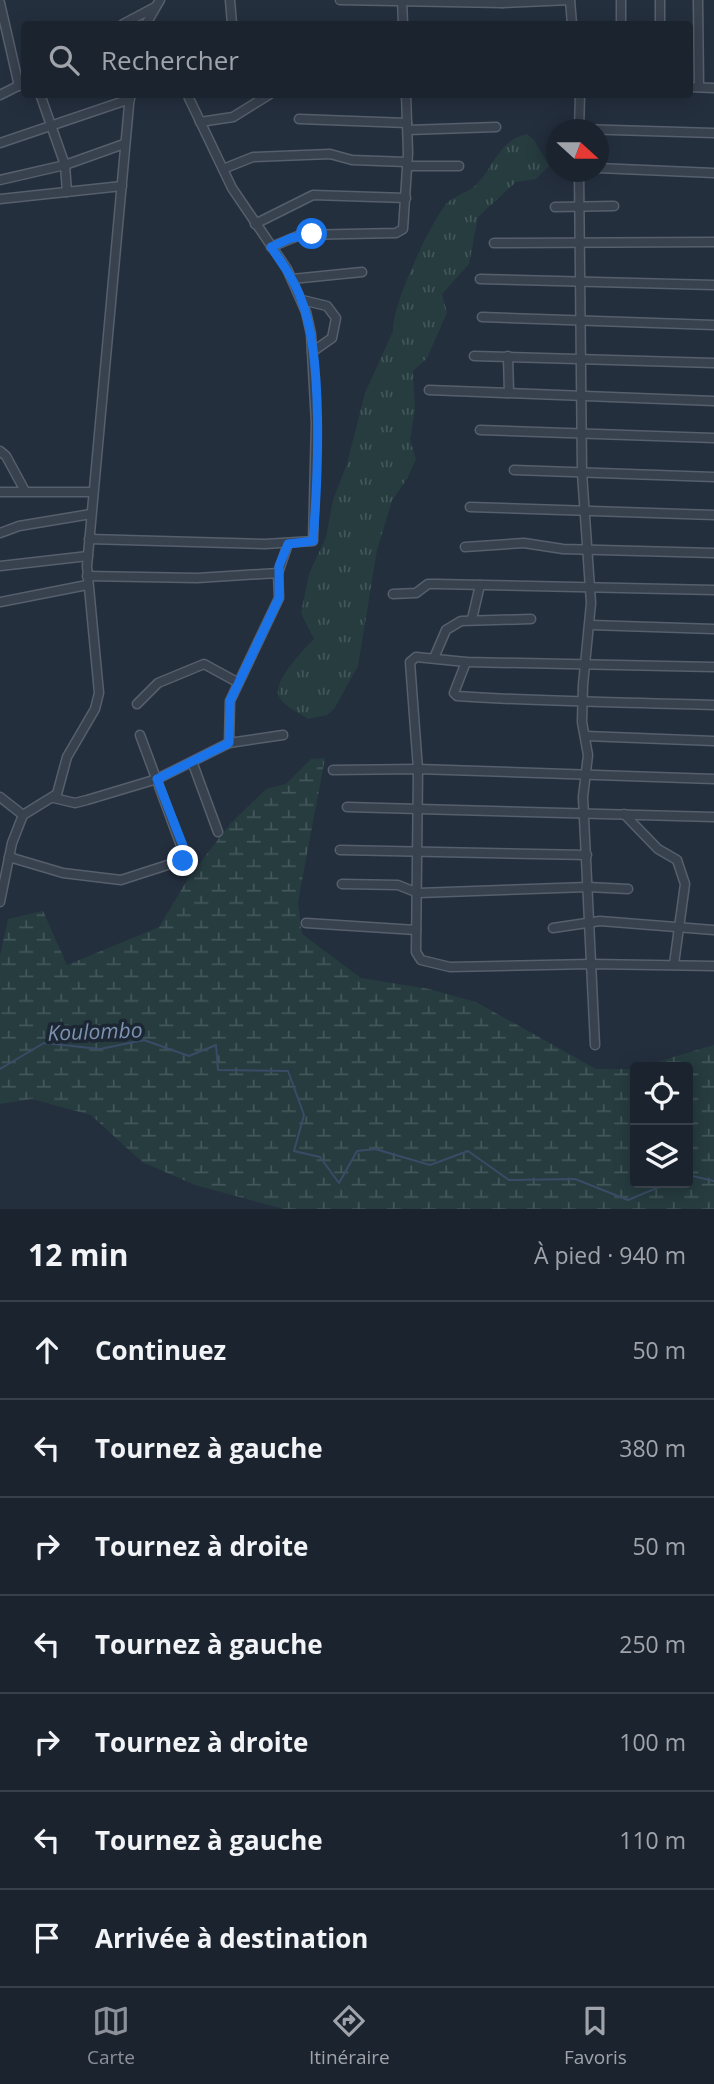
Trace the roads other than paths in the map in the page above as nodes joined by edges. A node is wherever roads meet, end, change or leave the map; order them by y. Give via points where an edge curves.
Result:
1 (230, 0) edge
2 (340, 0) edge
3 (570, 0) edge
4 (621, 0) edge
5 (660, 0) edge
6 (698, 0) edge
7 (402, 1) edge
8 (502, 2) edge
9 (0, 3) edge
10 (158, 4) edge
11 (128, 21) edge
12 (148, 21) edge
13 (232, 21) edge
14 (403, 21) edge
15 (572, 21) edge
16 (621, 21) edge
17 (660, 21) edge
18 (21, 81) edge
19 (21, 85) edge
20 (693, 87) edge
21 (699, 87) junction
22 (714, 88) edge
23 (0, 95) edge
24 (41, 98) edge
25 (127, 98) edge
26 (130, 98) edge
27 (189, 98) edge
28 (264, 98) edge
29 (406, 98) edge
30 (580, 98) edge
31 (299, 119) dead end
32 (579, 119) edge
33 (200, 122) junction
34 (50, 126) junction
35 (407, 127) junction
36 (496, 127) dead end
37 (609, 130) edge
38 (714, 133) edge
39 (0, 143) edge
40 (124, 144) junction
41 (407, 164) junction
42 (65, 165) junction
43 (459, 166) dead end
44 (609, 168) edge
45 (223, 169) junction
46 (714, 173) edge
47 (0, 180) edge
48 (579, 182) edge
49 (122, 186) junction
50 (67, 192) junction
51 (406, 198) junction
52 (0, 199) edge
53 (579, 206) junction
54 (614, 206) dead end
55 (555, 207) dead end
56 (255, 224) junction
57 (714, 242) edge
58 (494, 243) dead end
59 (579, 244) junction
60 (271, 247) junction
61 (362, 272) dead end
62 (292, 279) junction
63 (480, 279) dead end
64 (579, 283) junction
65 (714, 285) edge
66 (302, 300) junction
67 (482, 317) dead end
68 (579, 321) junction
69 (714, 325) edge
70 (312, 352) junction
71 (474, 356) dead end
72 (508, 356) junction
73 (579, 357) junction
74 (714, 363) edge
75 (429, 390) dead end
76 (509, 393) junction
77 (580, 396) junction
78 (714, 401) edge
79 (480, 430) dead end
80 (581, 435) junction
81 (714, 438) edge
82 (0, 452) edge
83 (514, 470) dead end
84 (582, 473) junction
85 (714, 477) edge
86 (25, 491) junction
87 (0, 492) edge
88 (93, 492) junction
89 (470, 507) dead end
90 (584, 511) junction
91 (91, 514) junction
92 (714, 515) edge
93 (0, 533) edge
94 (89, 540) junction
95 (288, 544) junction
96 (466, 547) dead end
97 (587, 550) junction
98 (714, 554) edge
99 (88, 556) junction
100 (0, 566) edge
101 (278, 573) junction
102 (87, 580) junction
103 (480, 585) junction
104 (588, 587) junction
105 (714, 590) edge
106 (393, 594) dead end
107 (0, 602) edge
108 (472, 619) junction
109 (531, 619) dead end
110 (591, 625) junction
111 (714, 629) edge
112 (435, 658) junction
113 (466, 662) junction
114 (584, 664) junction
115 (714, 667) edge
116 (237, 682) junction
117 (582, 700) junction
118 (137, 704) dead end
119 (714, 705) edge
120 (140, 735) dead end
121 (283, 735) dead end
122 (586, 736) junction
123 (714, 741) edge
124 (229, 743) junction
125 (192, 764) junction
126 (418, 769) junction
127 (334, 771) dead end
128 (586, 775) junction
129 (157, 779) junction
130 (714, 779) edge
131 (0, 797) edge
132 (54, 798) junction
133 (347, 807) dead end
134 (418, 809) junction
135 (585, 814) junction
136 (624, 814) junction
137 (23, 815) junction
138 (714, 817) edge
139 (218, 832) dead end
140 (418, 849) junction
141 (340, 850) dead end
142 (587, 855) junction
143 (9, 858) junction
144 (342, 884) dead end
145 (588, 887) junction
146 (628, 889) dead end
147 (418, 892) junction
148 (0, 902) edge
149 (591, 921) junction
150 (306, 923) dead end
151 (553, 928) dead end
152 (680, 928) junction
153 (416, 930) junction
154 (714, 930) edge
155 (591, 964) junction
156 (674, 964) junction
157 (714, 966) edge
158 (595, 1045) dead end

1 - 13 street
2 - 7 street
3 - 8 street
3 - 15 street
4 - 16 street
5 - 17 street
6 - 21 street
7 - 8 street
7 - 14 street
9 - 18 street
10 - 11 street
10 - 12 street
19 - 23 street
20 - 21 street
21 - 22 street
24 - 34 street
25 - 34 street
26 - 40 street
27 - 33 street
28 - 33 street via 245,112
29 - 35 street
30 - 32 street
31 - 35 street
33 - 45 street
34 - 39 street
34 - 42 street
35 - 36 street
35 - 41 street
37 - 38 street
40 - 42 street
40 - 49 street
41 - 43 street
41 - 45 street via 324,154 253,157
41 - 51 street
42 - 47 street
42 - 50 street
44 - 46 street
45 - 56 street
48 - 53 street
49 - 50 street
49 - 88 street
50 - 52 street
51 - 56 street via 313,195
51 - 60 street via 400,232 300,235
53 - 54 street
53 - 55 street
53 - 59 street
56 - 60 street
57 - 59 street
58 - 59 street
59 - 64 street
60 - 62 street
61 - 62 street
62 - 66 street
63 - 64 street
64 - 65 street
64 - 68 street
66 - 70 street
66 - 70 street via 327,306 337,318 332,338
67 - 68 street
68 - 69 street
68 - 73 street
70 - 95 street via 316,432 313,541
71 - 72 street
72 - 73 street
72 - 76 street
73 - 74 street
73 - 77 street
75 - 76 street
76 - 77 street
77 - 78 street
77 - 80 street
79 - 80 street
80 - 81 street
80 - 84 street
82 - 86 street
83 - 84 street
84 - 85 street
84 - 90 street
86 - 87 street
86 - 88 street
88 - 91 street
89 - 90 street
90 - 92 street
90 - 97 street
91 - 93 street
91 - 94 street
94 - 95 street
94 - 99 street
95 - 101 street
96 - 97 street via 524,543
97 - 98 street
97 - 104 street
99 - 100 street
99 - 102 street
101 - 102 street
101 - 116 street via 279,598
102 - 107 street
102 - 132 street via 98,697 67,757
103 - 104 street
103 - 106 street via 428,584 416,593
103 - 108 street
104 - 105 street
104 - 110 street
108 - 109 street
108 - 112 street via 446,630
110 - 111 street
110 - 114 street
112 - 113 street
112 - 126 street via 416,657 410,662
113 - 114 street
113 - 117 street via 454,693 457,696
114 - 115 street
114 - 117 street
116 - 118 street via 204,664 167,678
116 - 124 street via 230,701
117 - 119 street
117 - 122 street
120 - 129 street
121 - 124 street
122 - 123 street
122 - 128 street
124 - 125 street
125 - 129 street
125 - 139 street
126 - 127 street
126 - 128 street
126 - 134 street
128 - 130 street
128 - 135 street
129 - 132 street via 75,803
129 - 143 street via 187,856 183,861 121,880 63,873
131 - 137 street
132 - 137 street
133 - 134 street
134 - 135 street
134 - 140 street
135 - 136 street
135 - 142 street
136 - 138 street
136 - 152 street via 658,849 677,860 685,884
137 - 143 street
140 - 141 street
140 - 142 street
140 - 147 street
142 - 145 street
143 - 148 street
144 - 147 street via 398,885
145 - 146 street
145 - 147 street
145 - 149 street
147 - 153 street
149 - 151 street
149 - 152 street
149 - 155 street
150 - 153 street
152 - 154 street
152 - 156 street
153 - 155 street via 416,952 426,964 513,968
155 - 156 street
155 - 158 street
156 - 157 street

